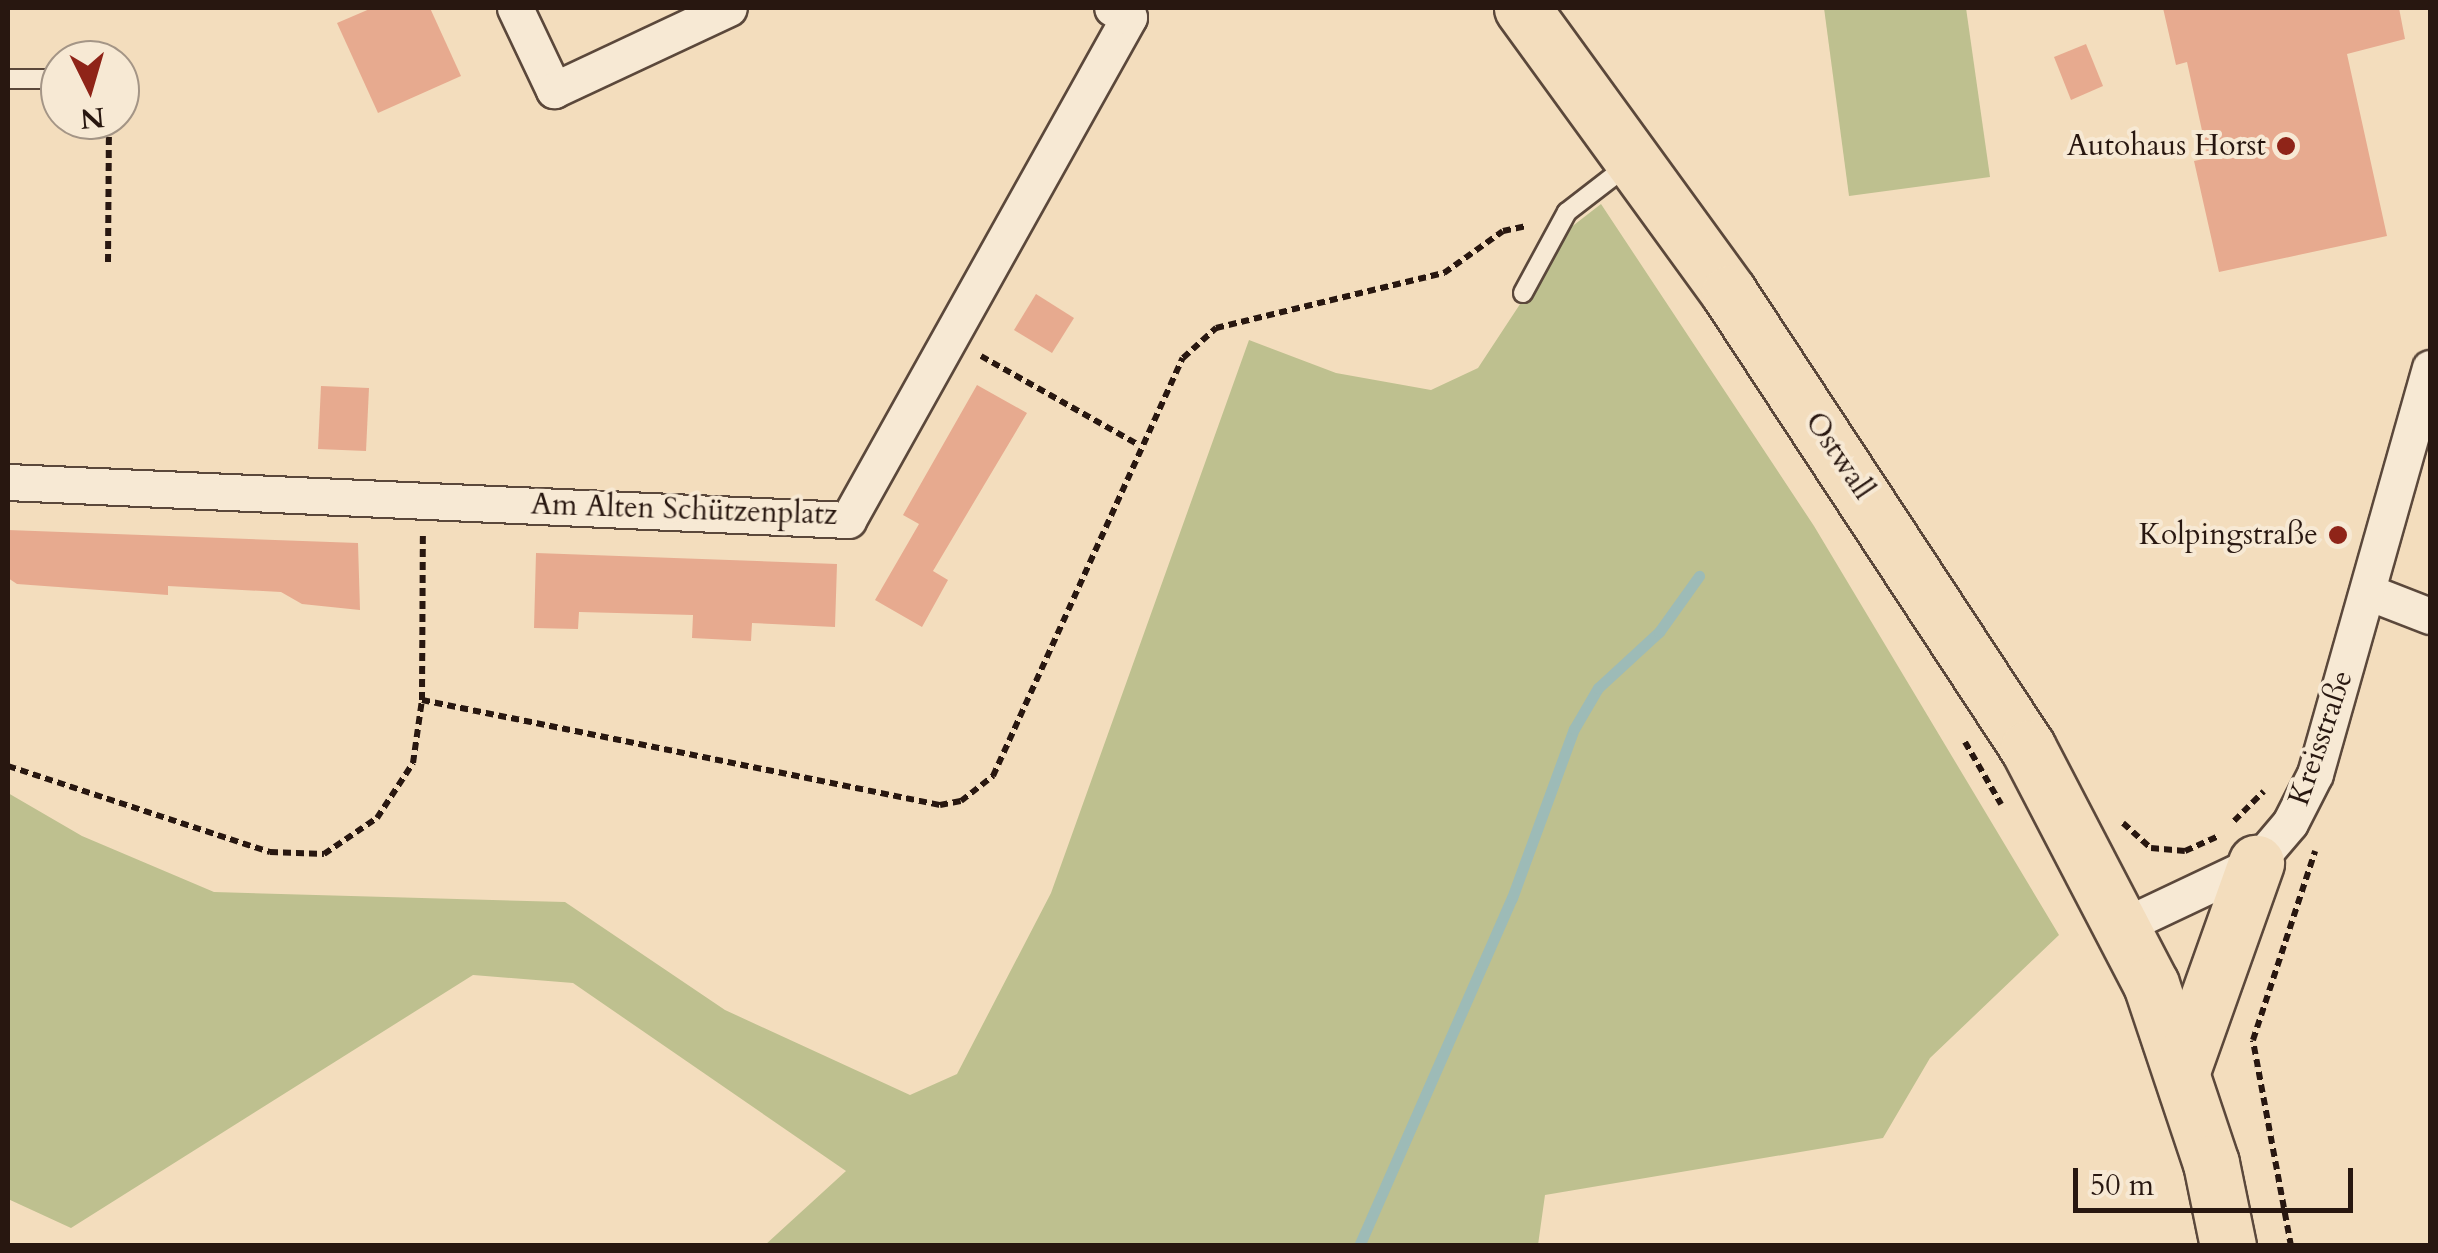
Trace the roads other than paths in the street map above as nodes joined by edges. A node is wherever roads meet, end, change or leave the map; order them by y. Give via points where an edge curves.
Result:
1 (515, 8) edge
2 (730, 8) edge
3 (1522, 8) edge
4 (1121, 12) edge
5 (8, 79) edge
6 (40, 79) edge
7 (1634, 161) junction
8 (1523, 293) dead end
9 (2430, 368) edge
10 (8, 482) edge
11 (2368, 592) junction
12 (2430, 616) edge
13 (2256, 863) junction
14 (2124, 925) junction
15 (2183, 1068) junction
16 (2228, 1246) edge

1 - 2 street via 554,90
3 - 7 main road, Ostwall
4 - 10 street, Am Alten Schützenplatz via 848,520
5 - 6 lane
7 - 8 lane via 1558,223
7 - 14 main road, Ostwall via 1948,616
9 - 11 street, Kreisstraße
11 - 12 street
11 - 13 street, Kreisstraße via 2315,774 2290,823
13 - 14 street, Kreisstraße
13 - 15 main road
14 - 15 main road
15 - 16 main road

